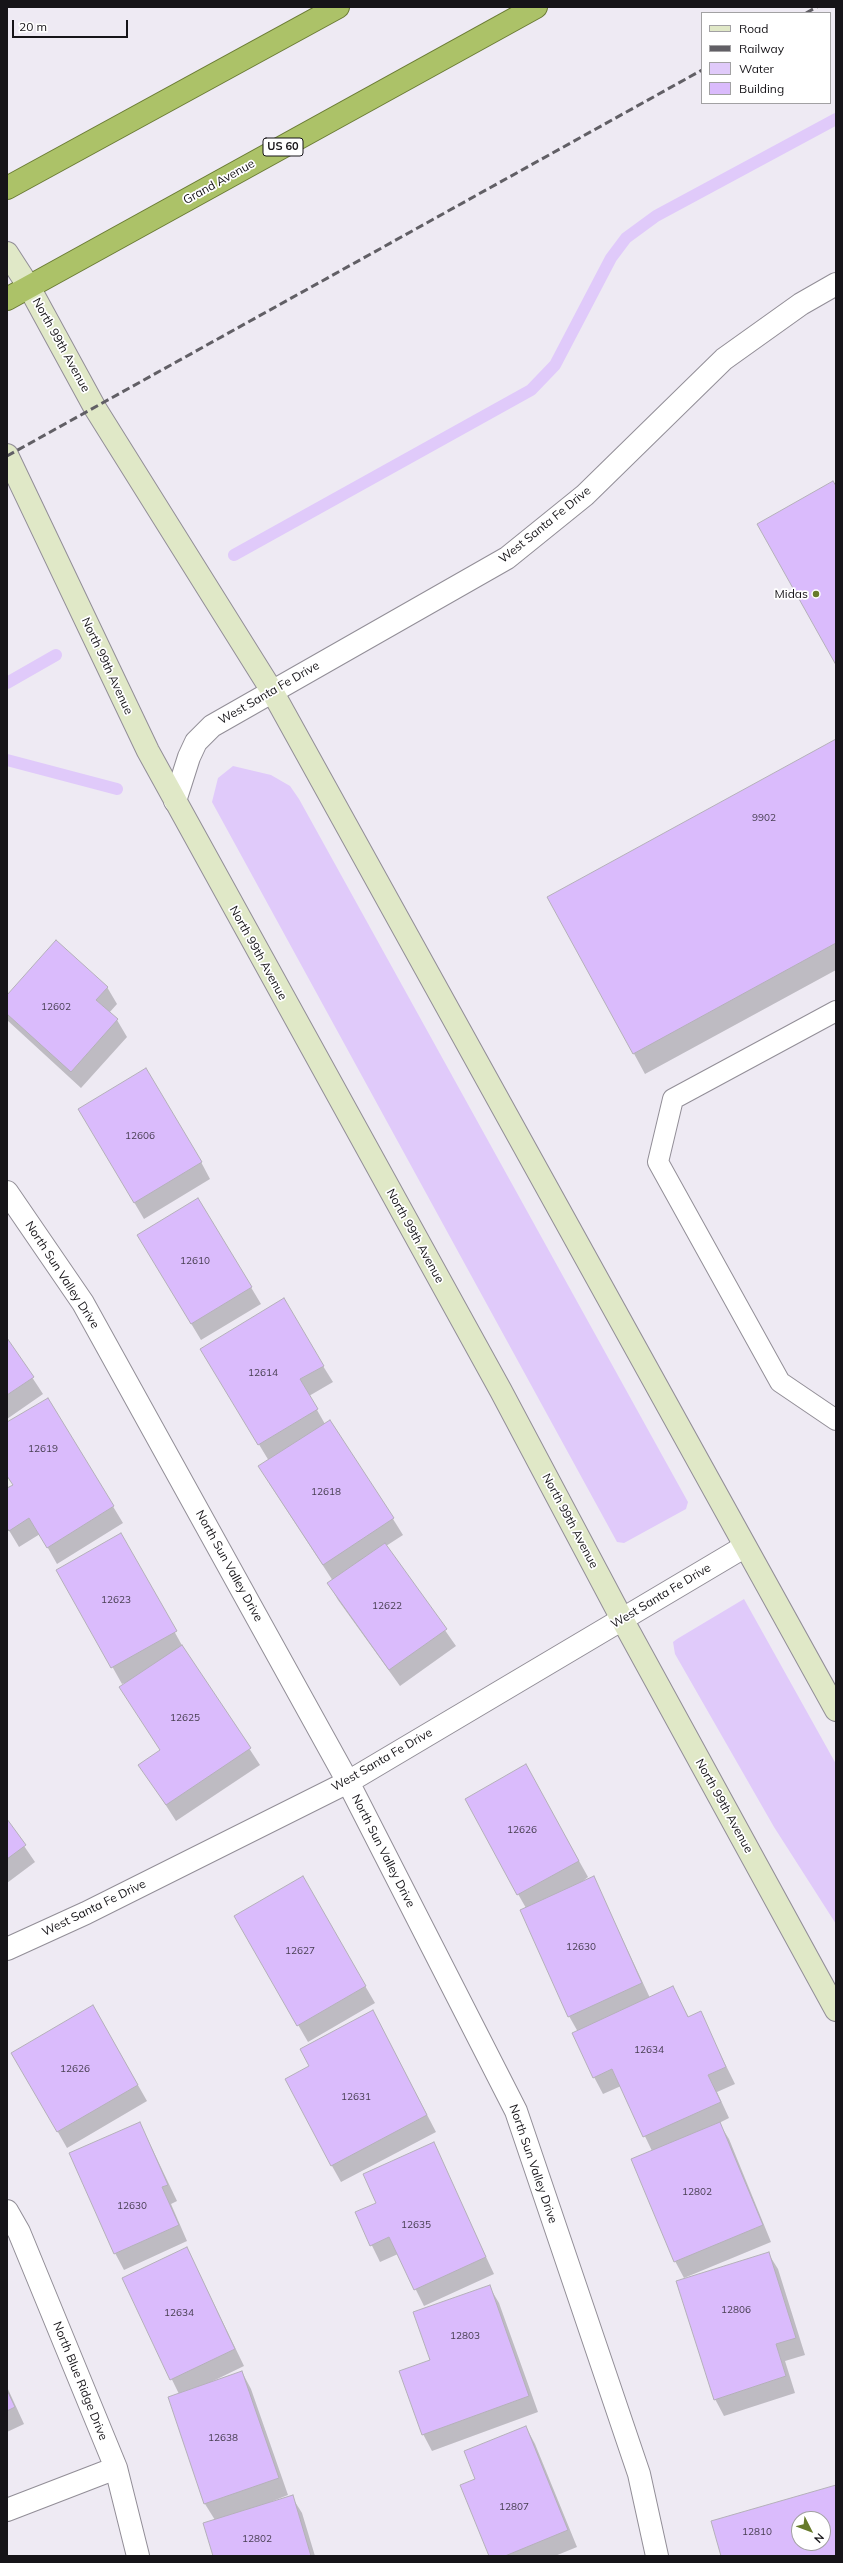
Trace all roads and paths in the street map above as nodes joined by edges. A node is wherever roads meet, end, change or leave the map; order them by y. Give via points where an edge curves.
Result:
1 (338, 7) edge
2 (536, 7) edge
3 (7, 188) edge
4 (7, 253) edge
5 (836, 284) edge
6 (30, 287) junction
7 (7, 299) edge
8 (7, 455) edge
9 (272, 691) junction
10 (175, 801) junction
11 (836, 1012) edge
12 (7, 1192) edge
13 (836, 1420) edge
14 (744, 1546) junction
15 (622, 1619) junction
16 (836, 1710) edge
17 (348, 1782) junction
18 (7, 1949) edge
19 (836, 2010) edge
20 (7, 2211) edge
21 (116, 2468) junction
22 (7, 2510) edge
23 (138, 2556) edge
24 (657, 2556) edge

1 - 3 highway
2 - 6 highway, Grand Avenue / US 60
4 - 6 main road, North 99th Avenue
5 - 9 street, West Santa Fe Drive via 801,304 724,359 585,495 507,558
6 - 7 highway, Grand Avenue / US 60
6 - 9 main road, North 99th Avenue via 95,408
8 - 10 main road, North 99th Avenue via 148,751
9 - 10 street, West Santa Fe Drive via 212,726 196,742
9 - 14 main road, North 99th Avenue
10 - 15 main road, North 99th Avenue via 501,1391
11 - 13 lane via 672,1099 658,1162 780,1382
12 - 17 street, North Sun Valley Drive via 83,1303
14 - 15 street, West Santa Fe Drive
14 - 16 main road, North 99th Avenue
15 - 17 street, West Santa Fe Drive
15 - 19 main road, North 99th Avenue
17 - 18 street, West Santa Fe Drive via 86,1913
17 - 24 street, North Sun Valley Drive via 516,2111 639,2474
20 - 21 street, North Blue Ridge Drive via 20,2232
21 - 22 street
21 - 23 street, North Blue Ridge Drive

